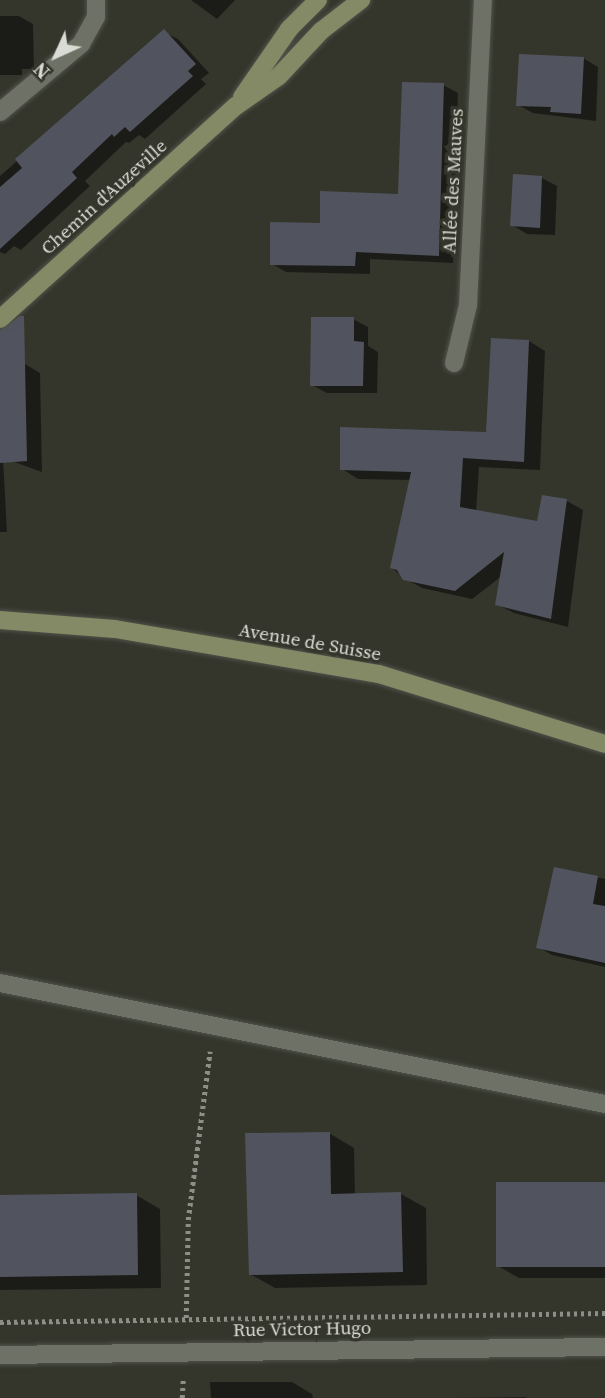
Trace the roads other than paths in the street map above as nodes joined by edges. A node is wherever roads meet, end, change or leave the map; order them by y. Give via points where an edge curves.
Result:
1 (96, 0) edge
2 (318, 0) edge
3 (484, 0) edge
4 (353, 2) edge
5 (236, 106) junction
6 (0, 112) edge
7 (0, 320) edge
8 (454, 363) dead end
9 (0, 620) edge
10 (605, 744) edge
11 (0, 983) edge
12 (605, 1104) edge
13 (605, 1347) edge
14 (0, 1354) edge

1 - 6 street via 96,17 81,44
2 - 5 street, Chemin d'Auzeville via 289,29
3 - 8 street, Allée des Mauves via 468,305
4 - 5 street, Chemin d'Auzeville via 279,76
5 - 7 street, Chemin d'Auzeville
9 - 10 street, Avenue de Suisse via 115,629 379,674
11 - 12 street
13 - 14 street, Rue Victor Hugo

